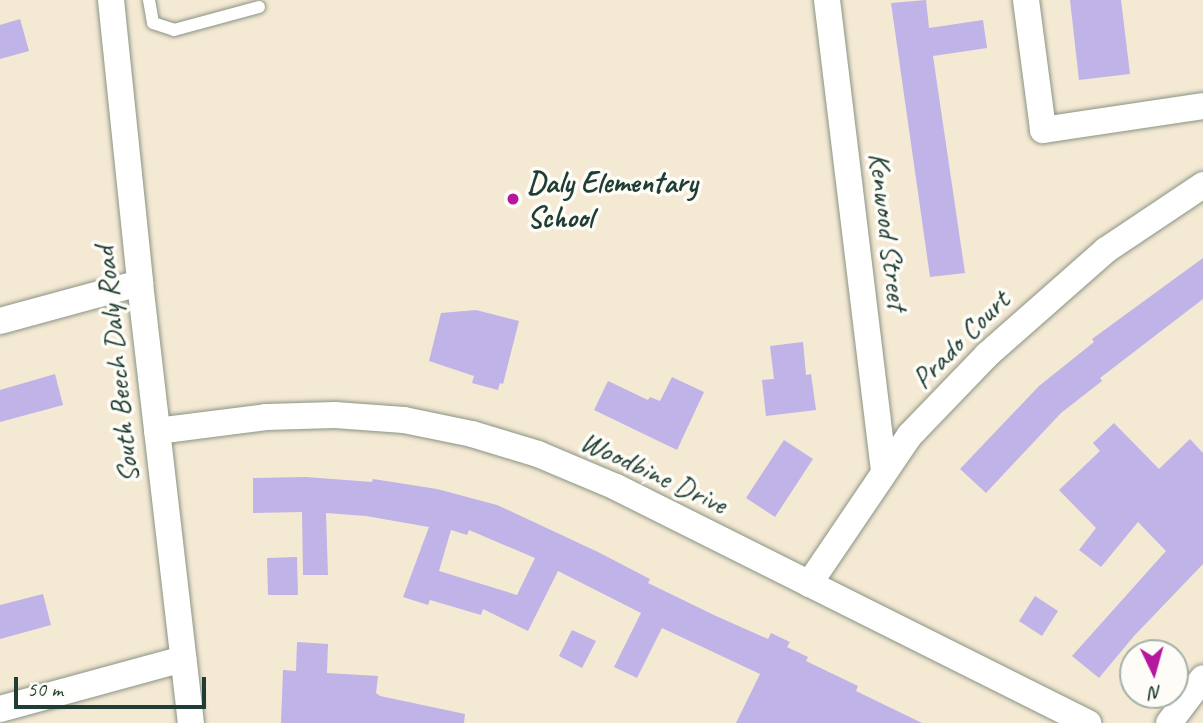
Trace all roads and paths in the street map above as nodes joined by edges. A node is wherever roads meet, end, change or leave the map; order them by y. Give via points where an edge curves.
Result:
1 (111, 0) edge
2 (149, 0) edge
3 (827, 0) edge
4 (1026, 0) edge
5 (259, 7) dead end
6 (1203, 106) edge
7 (1203, 185) edge
8 (140, 283) junction
9 (0, 320) edge
10 (157, 431) junction
11 (884, 471) junction
12 (809, 584) junction
13 (183, 659) junction
14 (1203, 678) edge
15 (0, 709) edge
16 (191, 723) edge
17 (1088, 723) edge
18 (1169, 723) edge

1 - 8 street, South Beech Daly Road
2 - 5 lane via 153,23 174,30
3 - 11 street, Kenwood Street
4 - 6 street via 1043,130
7 - 11 street, Prado Court via 1106,250 1027,317 910,435
8 - 9 street
8 - 10 street, South Beech Daly Road
10 - 12 street, Woodbine Drive via 266,417 335,415 404,420 472,434 538,454 617,487
10 - 13 street, South Beech Daly Road
11 - 12 street, Prado Court
12 - 17 street, Woodbine Drive
13 - 15 street
13 - 16 street, South Beech Daly Road
14 - 18 street

